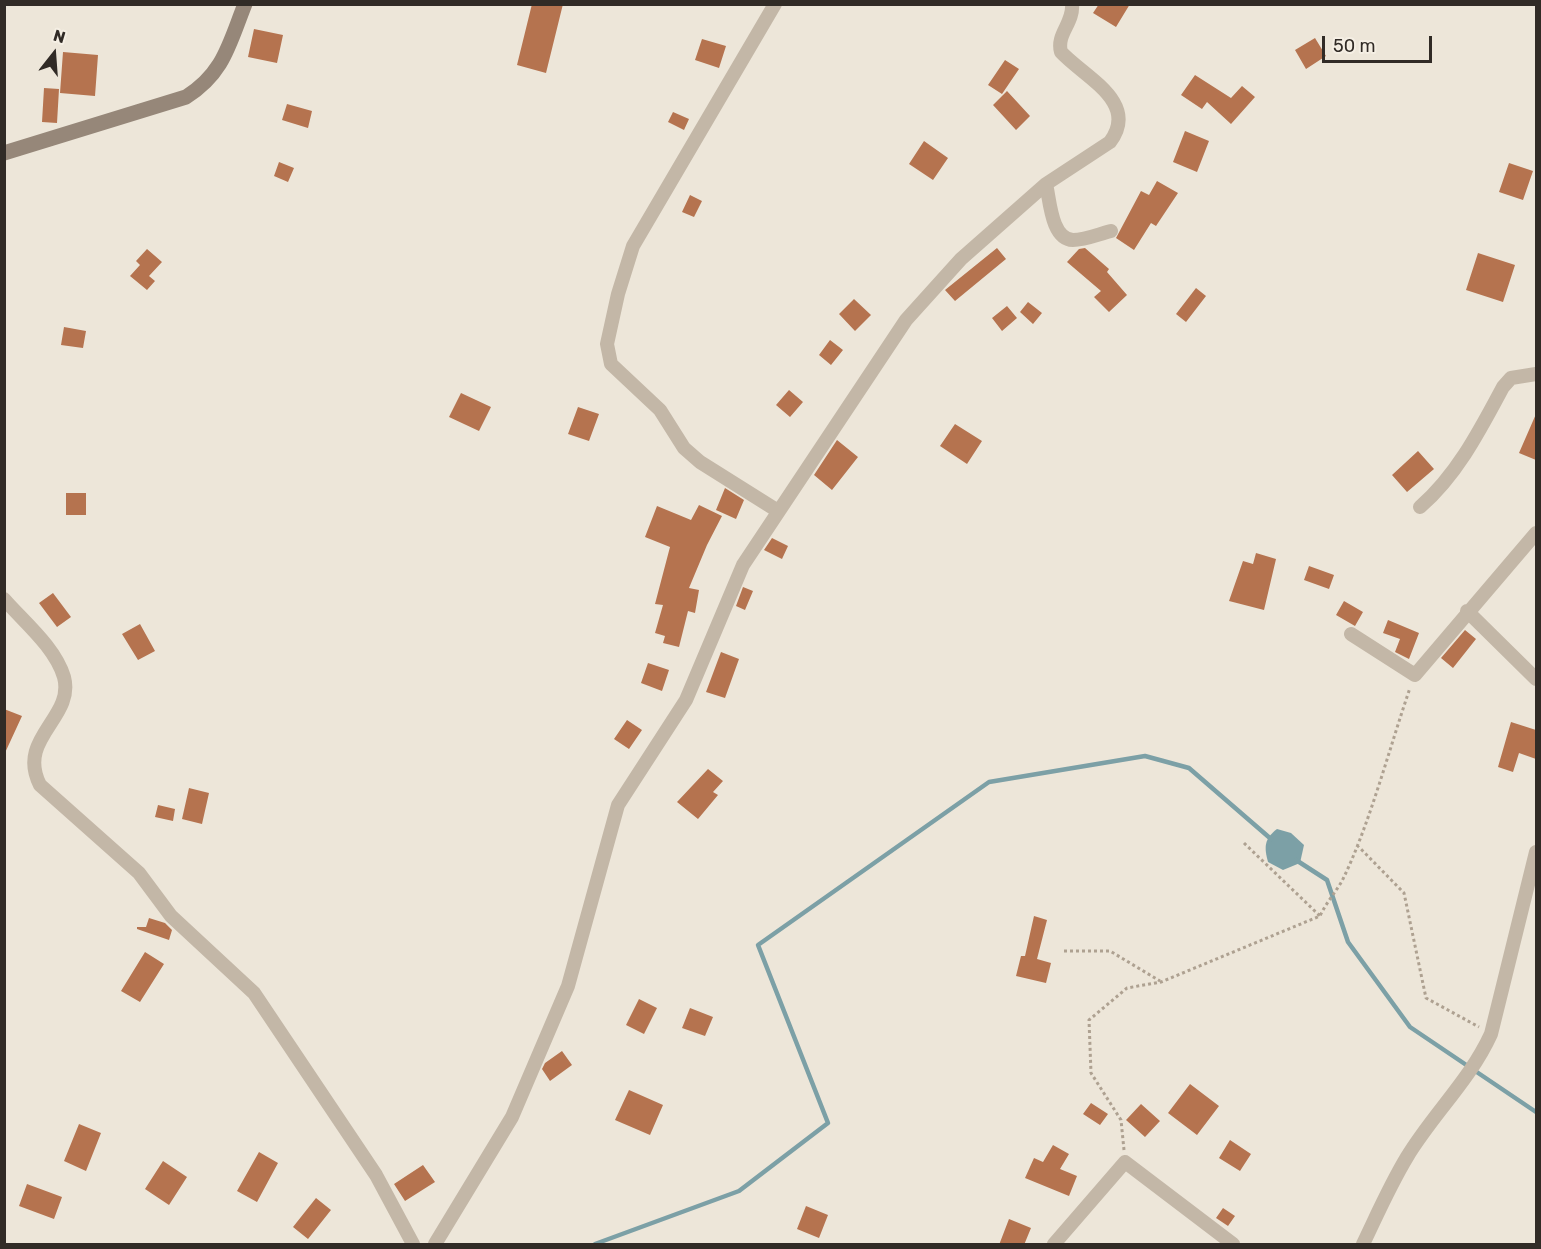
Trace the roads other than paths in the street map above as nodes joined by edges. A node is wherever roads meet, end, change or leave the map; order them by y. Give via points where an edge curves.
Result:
1 (245, 4) edge
2 (775, 4) edge
3 (1072, 4) edge
4 (4, 153) edge
5 (1047, 184) junction
6 (1111, 231) dead end
7 (1536, 374) edge
8 (1420, 507) dead end
9 (778, 511) junction
10 (1536, 533) edge
11 (4, 599) edge
12 (1467, 612) junction
13 (1351, 634) dead end
14 (1536, 679) edge
15 (1536, 852) edge
16 (412, 1245) edge
17 (435, 1245) edge
18 (1054, 1245) edge
19 (1233, 1245) edge
20 (1363, 1245) edge

1 - 4 street via 215,74 195,91 147,110
2 - 9 street via 633,246 607,344 611,364 660,410 684,448
3 - 5 street via 1072,16 1059,40 1061,52 1110,95 1116,103 1119,123 1110,142
5 - 6 street via 1056,228 1065,238 1074,240
5 - 9 street via 962,259 906,320
7 - 8 street via 1511,378 1503,387 1463,457 1437,493
9 - 17 street via 742,565 686,700 618,805 568,986 512,1117
10 - 12 street
11 - 16 street via 52,654 64,680 62,702 36,745 34,774 40,785 139,873 171,916 254,993 376,1175
12 - 13 street via 1415,675
12 - 14 street
15 - 20 street via 1491,1034 1456,1092 1407,1156
18 - 19 street via 1125,1162

